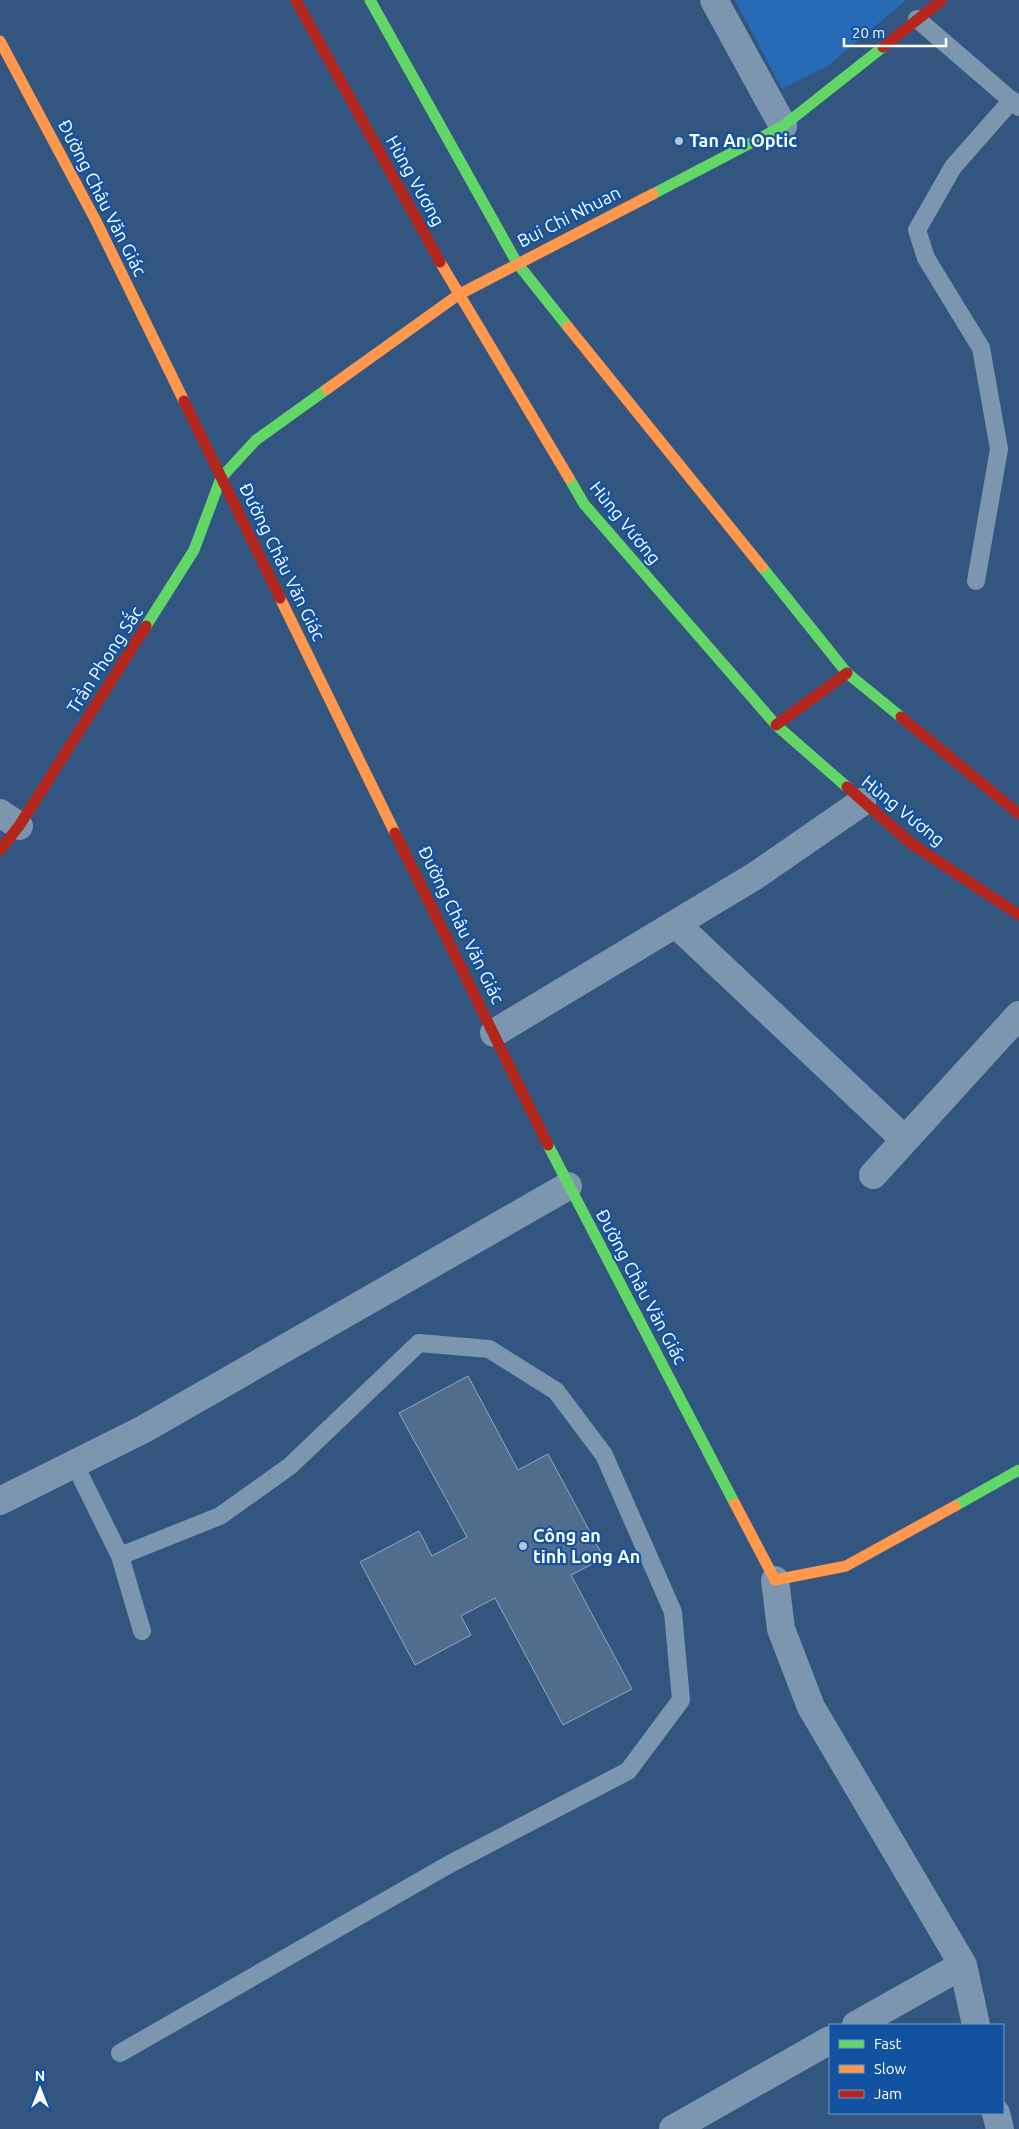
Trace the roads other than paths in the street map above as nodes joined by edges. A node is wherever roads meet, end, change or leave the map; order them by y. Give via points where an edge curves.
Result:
1 (296, 0) edge
2 (370, 0) edge
3 (714, 0) edge
4 (942, 0) edge
5 (917, 20) junction
6 (0, 41) edge
7 (1015, 104) edge
8 (783, 126) junction
9 (517, 263) junction
10 (458, 295) junction
11 (221, 478) junction
12 (976, 581) dead end
13 (847, 673) junction
14 (776, 726) junction
15 (862, 802) junction
16 (1019, 814) edge
17 (9, 820) edge
18 (0, 850) edge
19 (1019, 915) edge
20 (676, 924) junction
21 (1019, 1015) edge
22 (494, 1033) junction
23 (905, 1140) junction
24 (873, 1175) dead end
25 (568, 1186) junction
26 (74, 1463) junction
27 (1019, 1470) edge
28 (0, 1501) edge
29 (120, 1556) junction
30 (775, 1580) junction
31 (142, 1631) dead end
32 (963, 1965) junction
33 (858, 2024) edge
34 (976, 2024) edge
35 (829, 2041) edge
36 (120, 2053) dead end
37 (996, 2114) edge
38 (673, 2129) edge
39 (1000, 2129) edge

1 - 10 street, Hùng Vương
2 - 9 street
3 - 8 street
4 - 5 street, Bui Chi Nhuan
5 - 7 lane
5 - 8 street, Bui Chi Nhuan
6 - 11 street, Đường Châu Văn Giác via 96,221
7 - 12 lane via 952,167 916,230 926,258 981,348 999,449
8 - 9 street, Bui Chi Nhuan
9 - 10 street, Bui Chi Nhuan
9 - 13 street
10 - 11 street, Bui Chi Nhuan via 256,440
10 - 14 street, Hùng Vương via 584,504
11 - 17 street, Trần Phong Sắc via 194,550
11 - 22 street, Đường Châu Văn Giác
13 - 14 street
13 - 16 street
14 - 15 street, Hùng Vương
15 - 19 street, Hùng Vương via 912,844
15 - 20 street via 755,876
17 - 18 street, Trần Phong Sắc
20 - 22 street
20 - 23 street
21 - 23 street
22 - 25 street, Đường Châu Văn Giác
23 - 24 street
25 - 26 street via 144,1429
25 - 30 street, Đường Châu Văn Giác
26 - 28 street
26 - 29 lane
27 - 30 street via 846,1566
29 - 31 lane
29 - 36 lane via 220,1516 290,1466 419,1343 489,1349 556,1391 604,1455 673,1612 681,1700 628,1771 448,1865
30 - 32 street via 781,1629 811,1707
32 - 33 street
32 - 34 street
35 - 38 street
37 - 39 street

